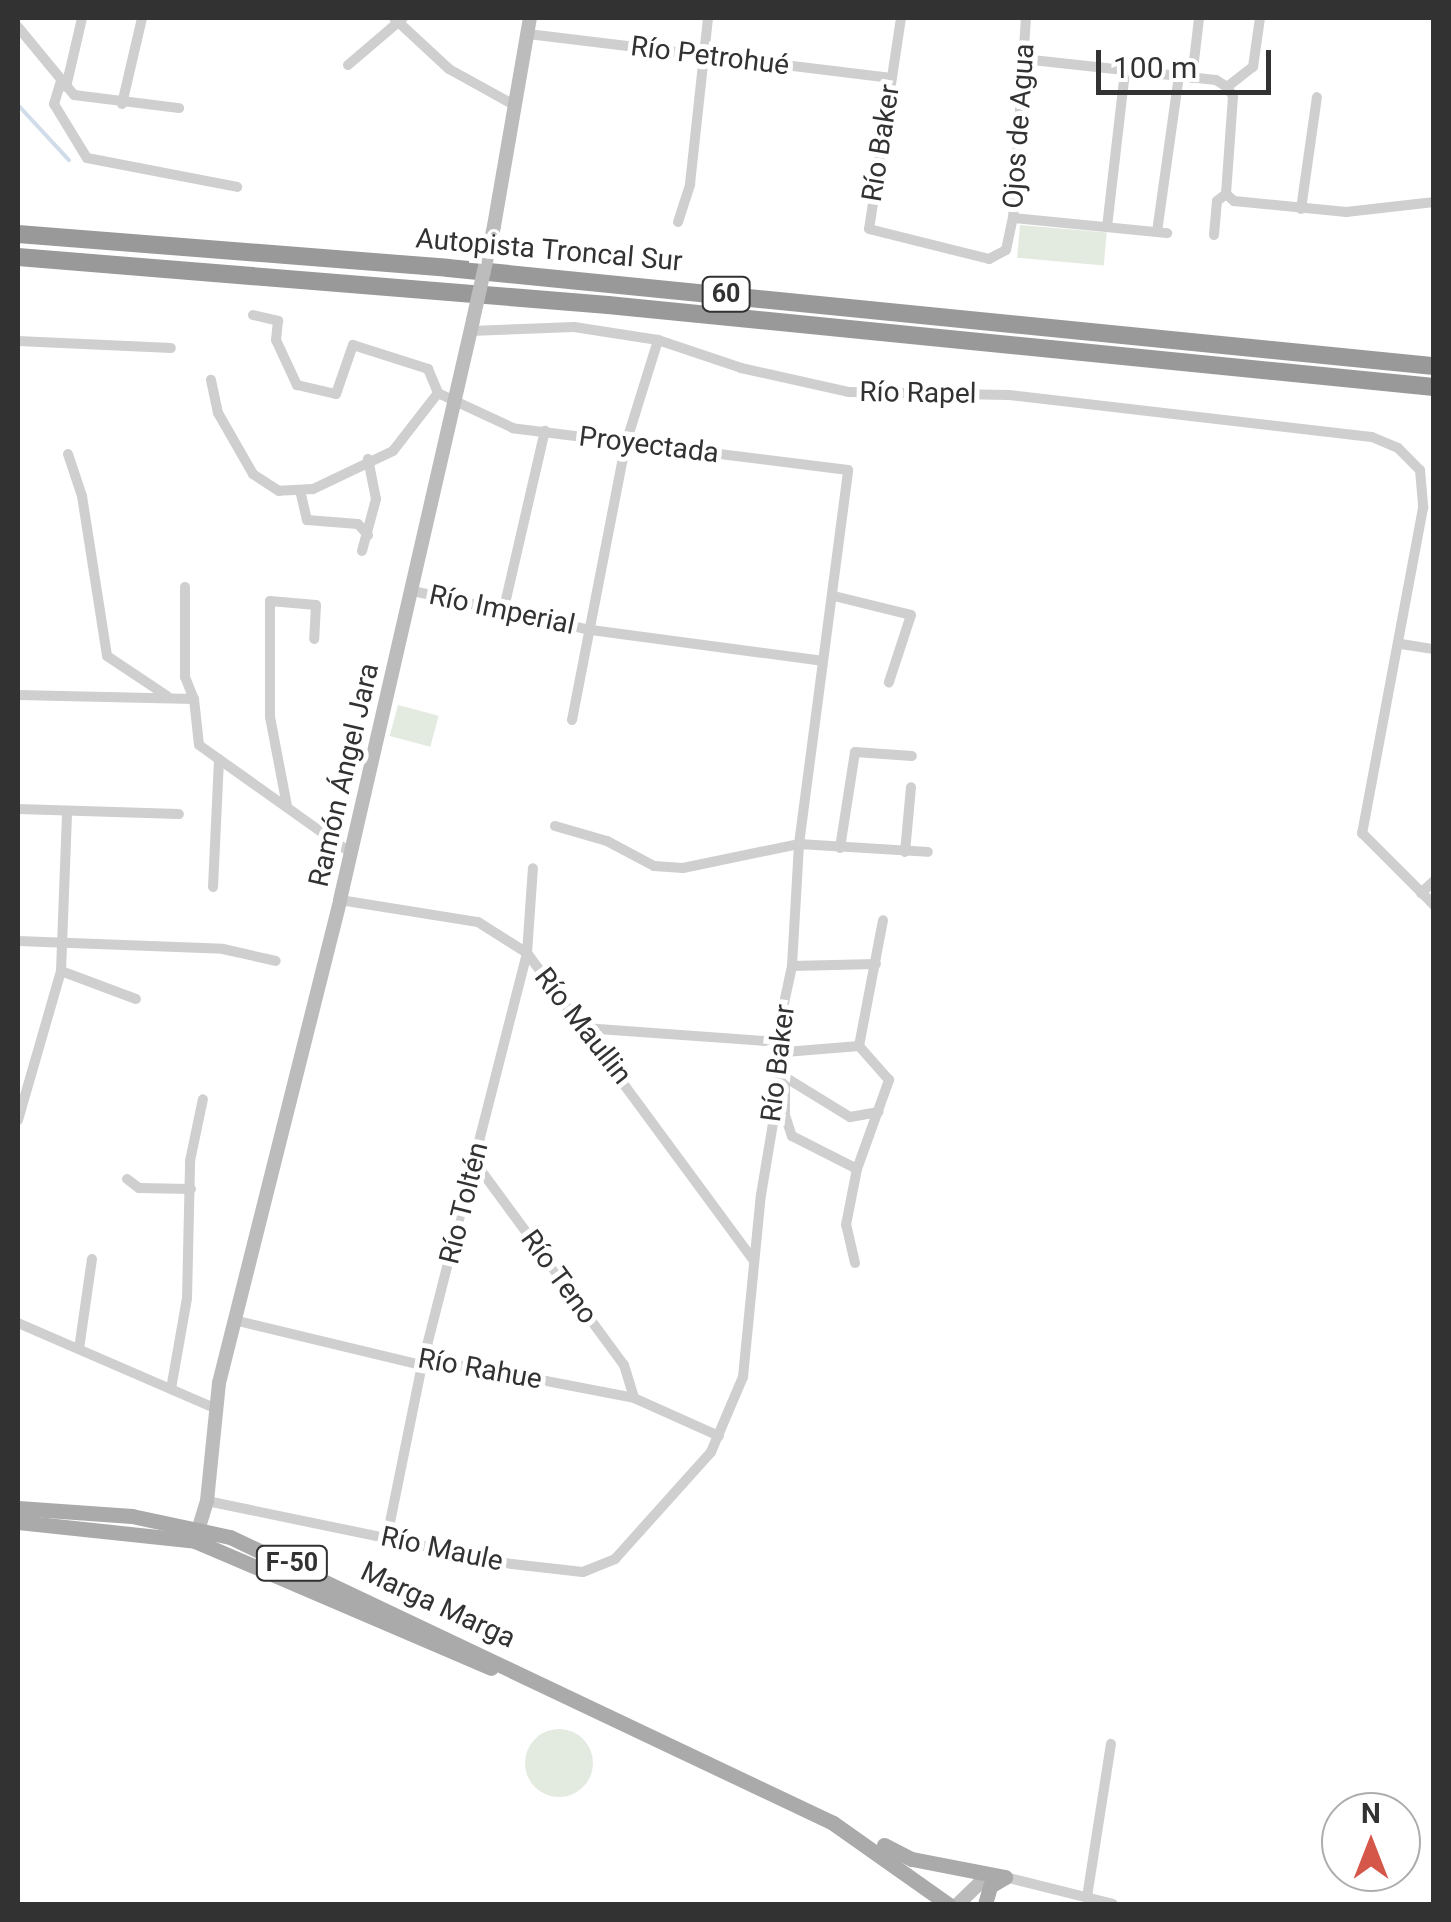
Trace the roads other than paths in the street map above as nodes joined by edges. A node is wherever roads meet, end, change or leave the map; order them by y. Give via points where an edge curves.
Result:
1 (24, 18) edge
2 (82, 18) edge
3 (142, 18) edge
4 (398, 18) edge
5 (530, 18) edge
6 (708, 18) edge
7 (901, 18) edge
8 (1026, 18) edge
9 (1199, 18) edge
10 (1260, 18) edge
11 (19, 29) edge
12 (528, 34) junction
13 (703, 55) junction
14 (1023, 59) junction
15 (348, 65) dead end
16 (1125, 71) junction
17 (1186, 77) junction
18 (891, 78) junction
19 (63, 84) junction
20 (1227, 86) junction
21 (1317, 97) dead end
22 (122, 104) junction
23 (514, 105) junction
24 (179, 108) dead end
25 (237, 188) dead end
26 (1226, 194) junction
27 (1434, 202) edge
28 (1301, 209) junction
29 (1013, 218) junction
30 (678, 222) dead end
31 (1107, 227) junction
32 (18, 234) edge
33 (1010, 235) joint
34 (1214, 235) dead end
35 (18, 257) edge
36 (253, 315) dead end
37 (471, 325) junction
38 (658, 340) junction
39 (18, 341) edge
40 (171, 348) dead end
41 (1434, 366) edge
42 (211, 380) dead end
43 (1434, 387) edge
44 (438, 393) junction
45 (454, 403) junction
46 (545, 432) junction
47 (626, 443) junction
48 (68, 454) dead end
49 (368, 459) junction
50 (848, 470) joint
51 (1420, 470) junction
52 (1434, 472) edge
53 (300, 490) junction
54 (368, 535) junction
55 (362, 550) dead end
56 (185, 587) dead end
57 (413, 591) junction
58 (834, 596) junction
59 (504, 608) junction
60 (590, 630) junction
61 (314, 639) dead end
62 (1402, 644) junction
63 (1434, 649) edge
64 (822, 661) junction
65 (889, 682) dead end
66 (18, 694) edge
67 (169, 697) junction
68 (194, 699) junction
69 (572, 720) dead end
70 (912, 756) dead end
71 (219, 758) junction
72 (911, 787) dead end
73 (287, 806) junction
74 (18, 809) edge
75 (66, 813) junction
76 (179, 814) dead end
77 (555, 826) dead end
78 (799, 844) junction
79 (840, 848) junction
80 (351, 852) junction
81 (905, 852) junction
82 (928, 852) dead end
83 (533, 868) dead end
84 (1434, 881) edge
85 (212, 886) dead end
86 (1421, 893) junction
87 (340, 900) junction
88 (1434, 906) edge
89 (883, 920) dead end
90 (18, 941) edge
91 (60, 944) junction
92 (527, 953) junction
93 (276, 961) dead end
94 (876, 964) junction
95 (792, 966) junction
96 (61, 971) junction
97 (136, 999) dead end
98 (584, 1028) junction
99 (776, 1036) junction
100 (859, 1046) junction
101 (785, 1052) junction
102 (788, 1078) junction
103 (203, 1099) dead end
104 (20, 1101) edge
105 (883, 1108) junction
106 (18, 1120) edge
107 (474, 1161) junction
108 (858, 1169) junction
109 (127, 1179) dead end
110 (191, 1189) junction
111 (92, 1259) dead end
112 (754, 1260) junction
113 (855, 1263) dead end
114 (234, 1320) junction
115 (18, 1323) edge
116 (79, 1349) junction
117 (422, 1364) junction
118 (171, 1389) junction
119 (634, 1398) junction
120 (214, 1408) junction
121 (719, 1436) junction
122 (207, 1500) junction
123 (18, 1508) edge
124 (18, 1522) edge
125 (197, 1534) junction
126 (386, 1536) junction
127 (561, 1571) joint
128 (1111, 1744) dead end
129 (833, 1823) junction
130 (1005, 1877) junction
131 (1087, 1897) junction
132 (948, 1904) edge
133 (958, 1904) edge
134 (986, 1904) edge
135 (1113, 1904) edge

1 - 11 street
2 - 19 street
3 - 22 street
4 - 15 street
4 - 23 street via 449,69
5 - 12 main road, Ramón Ángel Jara
6 - 13 street
7 - 18 street, Río Baker
8 - 14 street, Ojos de Agua
9 - 17 street
10 - 20 street via 1254,67
11 - 19 street
12 - 13 street, Río Petrohué
12 - 23 main road, Ramón Ángel Jara
13 - 18 street, Río Petrohué
13 - 30 street via 690,184
14 - 16 street
14 - 29 street, Ojos de Agua
16 - 17 street
16 - 31 street
17 - 20 street
17 - 31 street via 1162,232
18 - 33 street, Río Baker via 877,146 873,234 990,259 1006,250
19 - 22 street via 74,95
19 - 25 street via 54,104 87,158
20 - 26 street via 1233,96
21 - 28 street
22 - 24 street
23 - 37 main road, Ramón Ángel Jara, bridge
26 - 28 street via 1234,201
26 - 34 street via 1217,201
27 - 28 street via 1346,212
29 - 31 street
29 - 33 street, Ojos de Agua
32 - 41 highway, Autopista Troncal Sur / 60 via 488,272
35 - 43 highway, Autopista Troncal Sur / 60 via 590,303
36 - 44 street, Proyectada via 278,320 276,340 297,385 336,394 353,345 428,369
37 - 38 street, Río Rapel via 574,326
37 - 45 main road, Ramón Ángel Jara
38 - 47 street
38 - 51 street, Río Rapel via 740,368 850,392 1009,395 1372,438 1398,448
39 - 40 street
42 - 53 street via 218,413 253,474 279,492
44 - 45 street, Proyectada
44 - 49 street via 393,451
45 - 46 street, Proyectada via 513,428
45 - 57 main road, Ramón Ángel Jara
46 - 47 street, Proyectada
46 - 59 street
47 - 50 street, Proyectada
47 - 60 street
48 - 67 street via 82,496 107,656
49 - 53 street
49 - 54 street via 376,499
50 - 58 street, Río Baker
51 - 52 street
51 - 62 street via 1423,508
53 - 54 street via 307,520 358,524
54 - 55 street
56 - 68 street via 185,676
57 - 59 street, Río Imperial
57 - 80 main road, Ramón Ángel Jara
58 - 64 street, Río Baker
58 - 65 street via 911,615
59 - 60 street, Río Imperial
60 - 64 street
60 - 69 street
61 - 73 street via 316,604 270,602 270,718
62 - 63 street
62 - 86 street via 1362,833
64 - 78 street, Río Baker
66 - 67 street
67 - 68 street
68 - 71 street via 195,738
70 - 79 street via 855,752
71 - 73 street
71 - 85 street
72 - 81 street
73 - 80 street
74 - 75 street
75 - 76 street
75 - 91 street
77 - 78 street via 607,841 654,866 683,868
78 - 79 street
78 - 95 street, Río Baker
79 - 81 street
80 - 87 main road, Ramón Ángel Jara
81 - 82 street
83 - 92 street, Río Toltén
84 - 86 street
86 - 88 street
87 - 92 street, Río Maullin via 478,922
87 - 114 main road, Ramón Ángel Jara
89 - 94 street
90 - 91 street
91 - 93 street via 223,950
91 - 96 street
92 - 98 street, Río Maullin
92 - 107 street, Río Toltén
94 - 95 street
94 - 100 street
95 - 99 street, Río Baker
96 - 97 street
96 - 104 street
98 - 99 street via 764,1041
98 - 112 street, Río Maullin
99 - 101 street, Río Baker
100 - 101 street
100 - 105 street via 889,1080
101 - 102 street
101 - 112 street, Río Baker
102 - 105 street via 850,1116 872,1117
102 - 108 street via 785,1116 792,1136
103 - 110 street
104 - 106 street
105 - 108 street
107 - 117 street, Río Toltén
107 - 119 street, Río Teno via 624,1365
108 - 113 street via 846,1224
109 - 110 street via 138,1188
110 - 118 street via 187,1298
111 - 116 street
112 - 121 street, Río Baker via 743,1376
114 - 117 street, Río Rahue
114 - 120 main road, Ramón Ángel Jara
115 - 116 street
116 - 118 street
117 - 119 street, Río Rahue via 468,1366
117 - 126 street, Río Toltén
118 - 120 street
119 - 121 street, Río Rahue
120 - 122 main road, Ramón Ángel Jara
121 - 127 street, Río Baker via 614,1559 583,1572
122 - 125 main road, Ramón Ángel Jara
122 - 126 street, Río Maule
123 - 125 main road, Marga Marga / F-50
124 - 125 main road, Marga Marga / F-50
125 - 129 main road, Marga Marga / F-50 via 300,1566
126 - 127 street, Río Maule
128 - 131 street
129 - 130 main road via 912,1858
129 - 132 main road, Marga Marga / F-50
130 - 131 street
130 - 133 main road via 984,1880
130 - 134 main road via 990,1886
131 - 135 street

